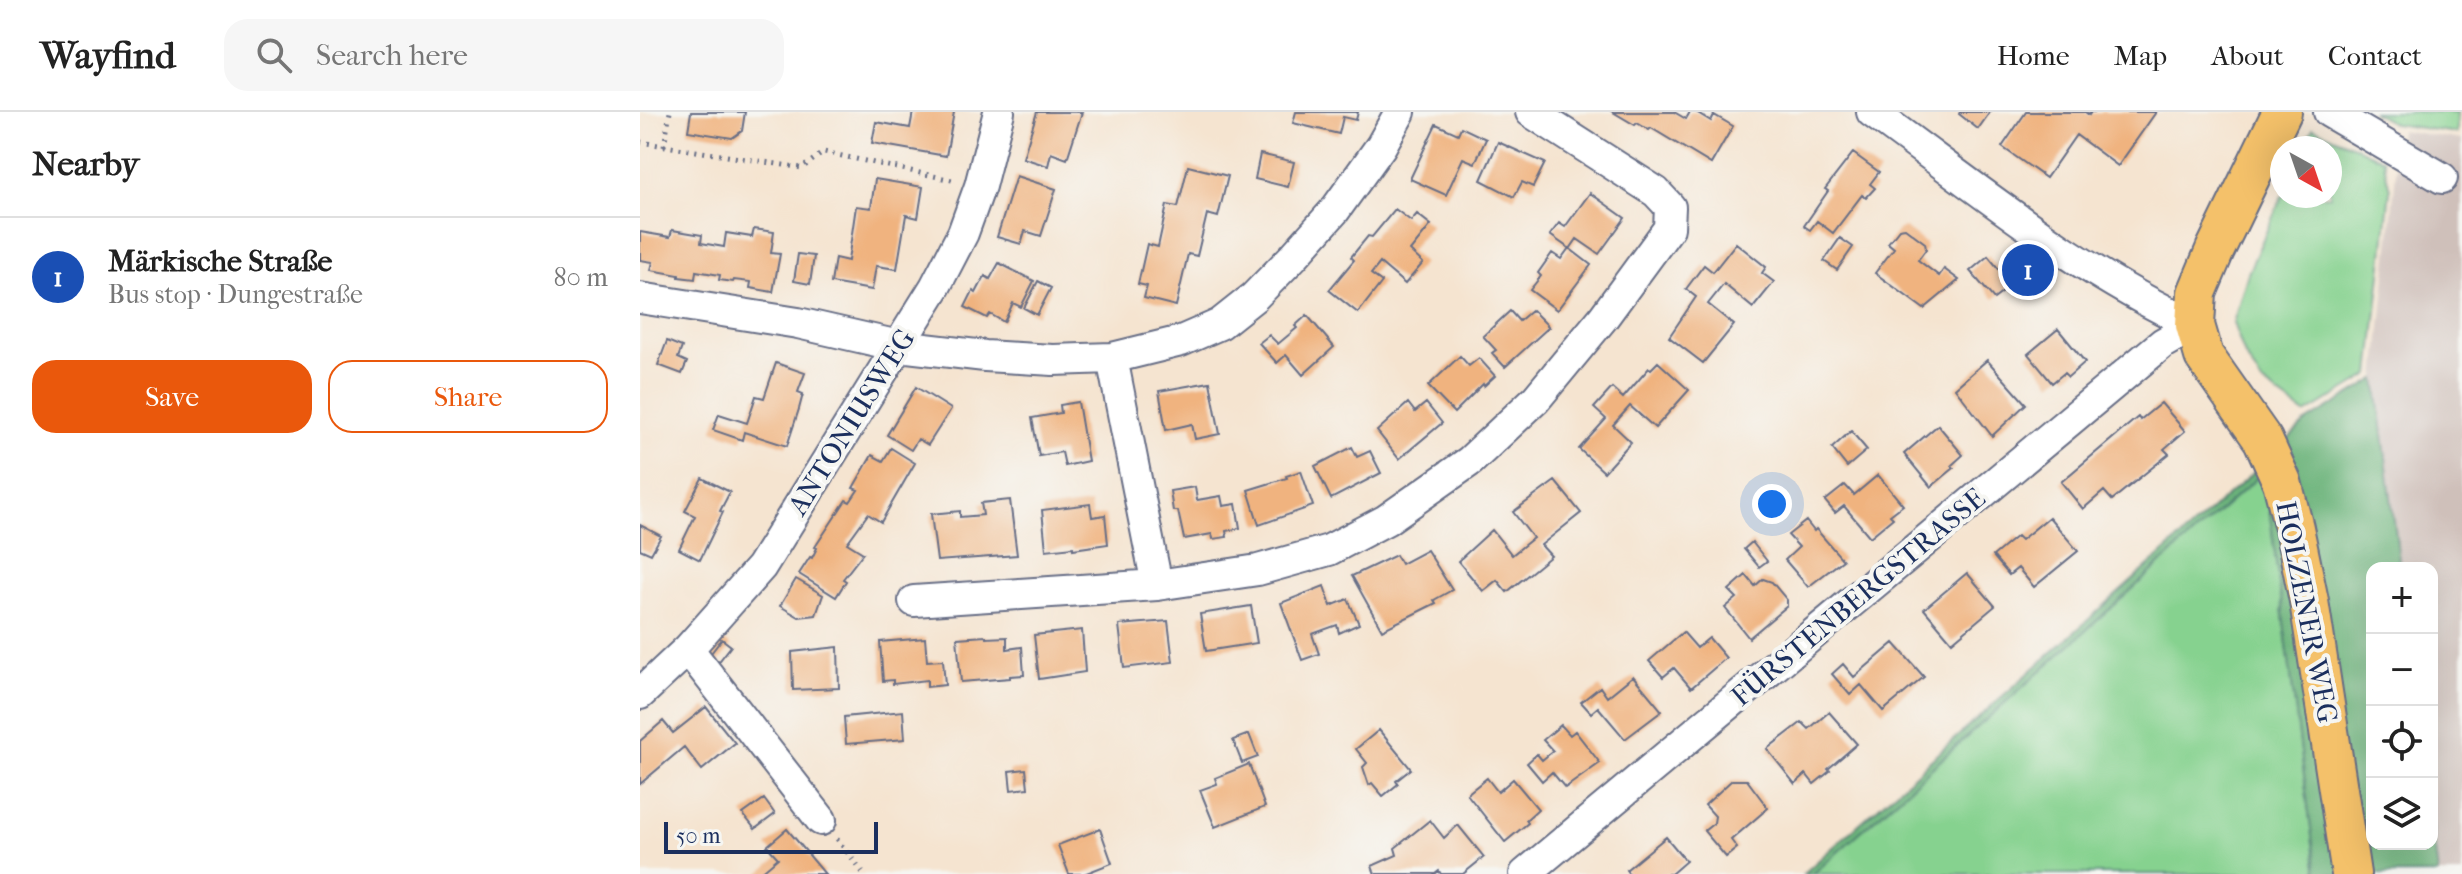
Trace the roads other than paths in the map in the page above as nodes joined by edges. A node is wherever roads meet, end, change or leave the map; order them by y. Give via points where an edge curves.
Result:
1 (999, 112) edge
2 (1400, 112) edge
3 (1531, 112) edge
4 (1872, 112) edge
5 (2282, 112) edge
6 (2329, 112) edge
7 (2442, 178) dead end
8 (640, 298) edge
9 (2195, 325) junction
10 (899, 346) junction
11 (1112, 358) junction
12 (1157, 585) junction
13 (914, 601) dead end
14 (688, 649) junction
15 (640, 694) edge
16 (821, 820) road end
17 (1525, 874) edge
18 (2351, 874) edge

1 - 10 street, ANTONIUSWEG via 963,233
2 - 11 street via 1335,210 1254,297 1220,324 1181,341
3 - 12 street via 1656,192 1670,207 1669,228 1603,318 1536,399 1470,461 1386,520 1315,554 1258,570
4 - 9 street via 2052,242 2157,308
5 - 9 main road via 2197,293
6 - 7 street
8 - 10 street via 798,323
9 - 17 street, FÜRSTENBERGSTRASSE via 2163,343
9 - 18 main road, HOLZENER WEG via 2204,356 2263,440 2282,482 2309,601
10 - 11 street via 1053,360
10 - 14 street, ANTONIUSWEG via 761,567
11 - 12 street
12 - 13 street
14 - 15 street, ANTONIUSWEG
14 - 16 street

